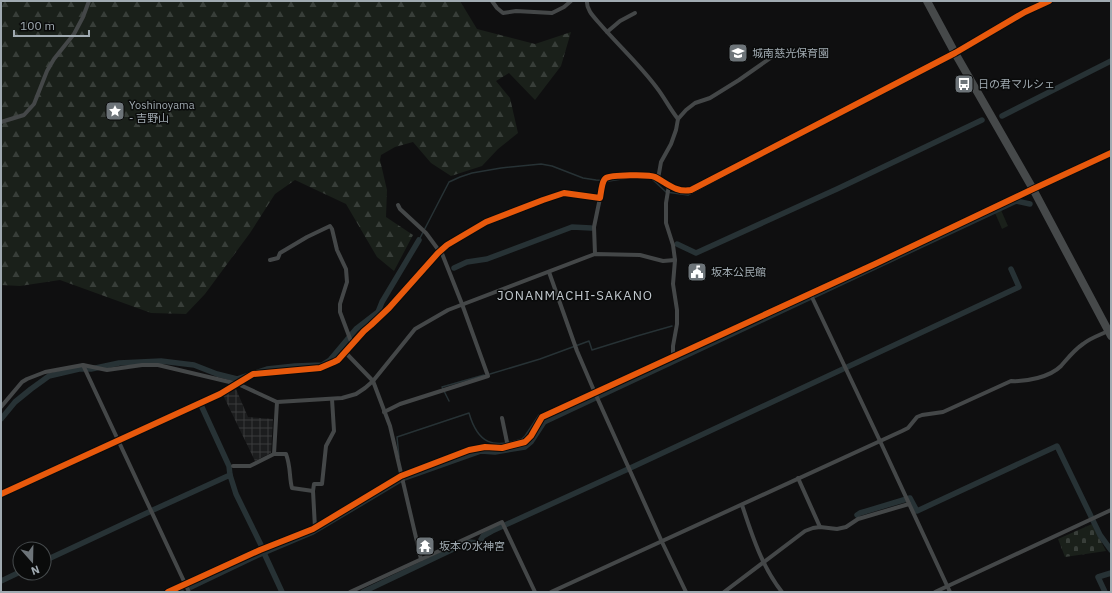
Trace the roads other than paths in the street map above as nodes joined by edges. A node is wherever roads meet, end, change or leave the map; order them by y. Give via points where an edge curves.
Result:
1 (89, 1) edge
2 (492, 1) edge
3 (571, 1) edge
4 (587, 1) edge
5 (927, 1) edge
6 (1050, 1) edge
7 (635, 13) dead end
8 (607, 32) junction
9 (955, 53) junction
10 (776, 54) dead end
11 (678, 119) junction
12 (1, 122) edge
13 (1111, 153) edge
14 (658, 179) junction
15 (669, 185) junction
16 (1032, 189) junction
17 (600, 198) junction
18 (398, 205) dead end
19 (441, 251) junction
20 (595, 254) junction
21 (270, 260) dead end
22 (675, 260) junction
23 (549, 272) junction
24 (810, 293) junction
25 (462, 304) junction
26 (1110, 332) edge
27 (352, 344) junction
28 (345, 352) junction
29 (673, 356) junction
30 (83, 364) junction
31 (373, 381) junction
32 (238, 384) junction
33 (595, 393) junction
34 (332, 399) junction
35 (277, 402) junction
36 (1, 407) edge
37 (384, 412) junction
38 (502, 418) dead end
39 (119, 441) junction
40 (880, 441) junction
41 (508, 446) junction
42 (274, 454) junction
43 (233, 466) dead end
44 (401, 476) junction
45 (798, 478) junction
46 (313, 490) junction
47 (1, 494) edge
48 (909, 504) junction
49 (742, 505) junction
50 (1111, 510) edge
51 (820, 527) junction
52 (314, 528) junction
53 (662, 542) junction
54 (421, 559) junction
55 (764, 562) junction
56 (185, 584) junction
57 (947, 586) junction
58 (168, 592) edge
59 (189, 592) edge
60 (350, 592) edge
61 (535, 592) edge
62 (551, 592) edge
63 (686, 592) edge
64 (724, 592) edge
65 (782, 592) edge
66 (935, 592) edge
67 (950, 592) edge

1 - 12 street via 74,34 47,71 34,104 24,116
2 - 3 street via 503,13 544,13 564,7
4 - 8 street via 588,9
5 - 9 highway
6 - 9 street via 1025,12
7 - 8 street
8 - 11 street via 658,89
9 - 15 street via 691,190 675,189
9 - 16 highway
10 - 11 street via 710,98 696,103
11 - 14 street via 671,144 661,162
13 - 16 street
14 - 15 street
14 - 17 street via 642,175 607,177 603,182
15 - 22 street via 666,223
16 - 24 street
16 - 26 highway
17 - 19 street via 564,193 486,222
17 - 20 street via 594,227
18 - 19 street
19 - 25 street
19 - 27 street
20 - 22 street via 640,255
20 - 23 street
21 - 27 street via 278,258 280,253 330,226 346,269 347,282 340,312
22 - 29 street via 673,284 677,324
23 - 25 street
23 - 33 street
24 - 29 street
24 - 40 street
25 - 31 street via 415,329
25 - 37 street via 488,376 400,404
26 - 40 street via 1084,342 1050,374 1021,382 1011,381 943,412 922,415 908,428
27 - 28 street
28 - 31 street
28 - 32 street via 334,362 320,368 253,374
29 - 33 street
30 - 32 street via 107,370 158,365
30 - 36 street via 45,372 27,379
30 - 39 street
31 - 34 street via 356,394
31 - 37 street
32 - 35 street
32 - 39 street
33 - 41 street via 542,417 525,442
33 - 53 street
34 - 35 street
34 - 46 street via 334,431 326,446 322,484 314,484
35 - 42 street
37 - 44 street via 390,426
38 - 41 street
39 - 47 street
39 - 56 street
40 - 45 street
40 - 48 street
41 - 44 street via 474,449
42 - 43 street via 250,466
42 - 46 street via 286,454 292,488
44 - 52 street
44 - 54 street
45 - 49 street
45 - 51 street
46 - 52 street
48 - 51 street via 858,519 837,530
48 - 57 street
49 - 53 street
49 - 55 street
50 - 57 street
51 - 55 street via 805,530
52 - 56 street
53 - 62 street
53 - 63 street
54 - 60 street
54 - 61 street via 502,522
55 - 64 street
55 - 65 street
56 - 58 street
56 - 59 street
57 - 66 street
57 - 67 street

